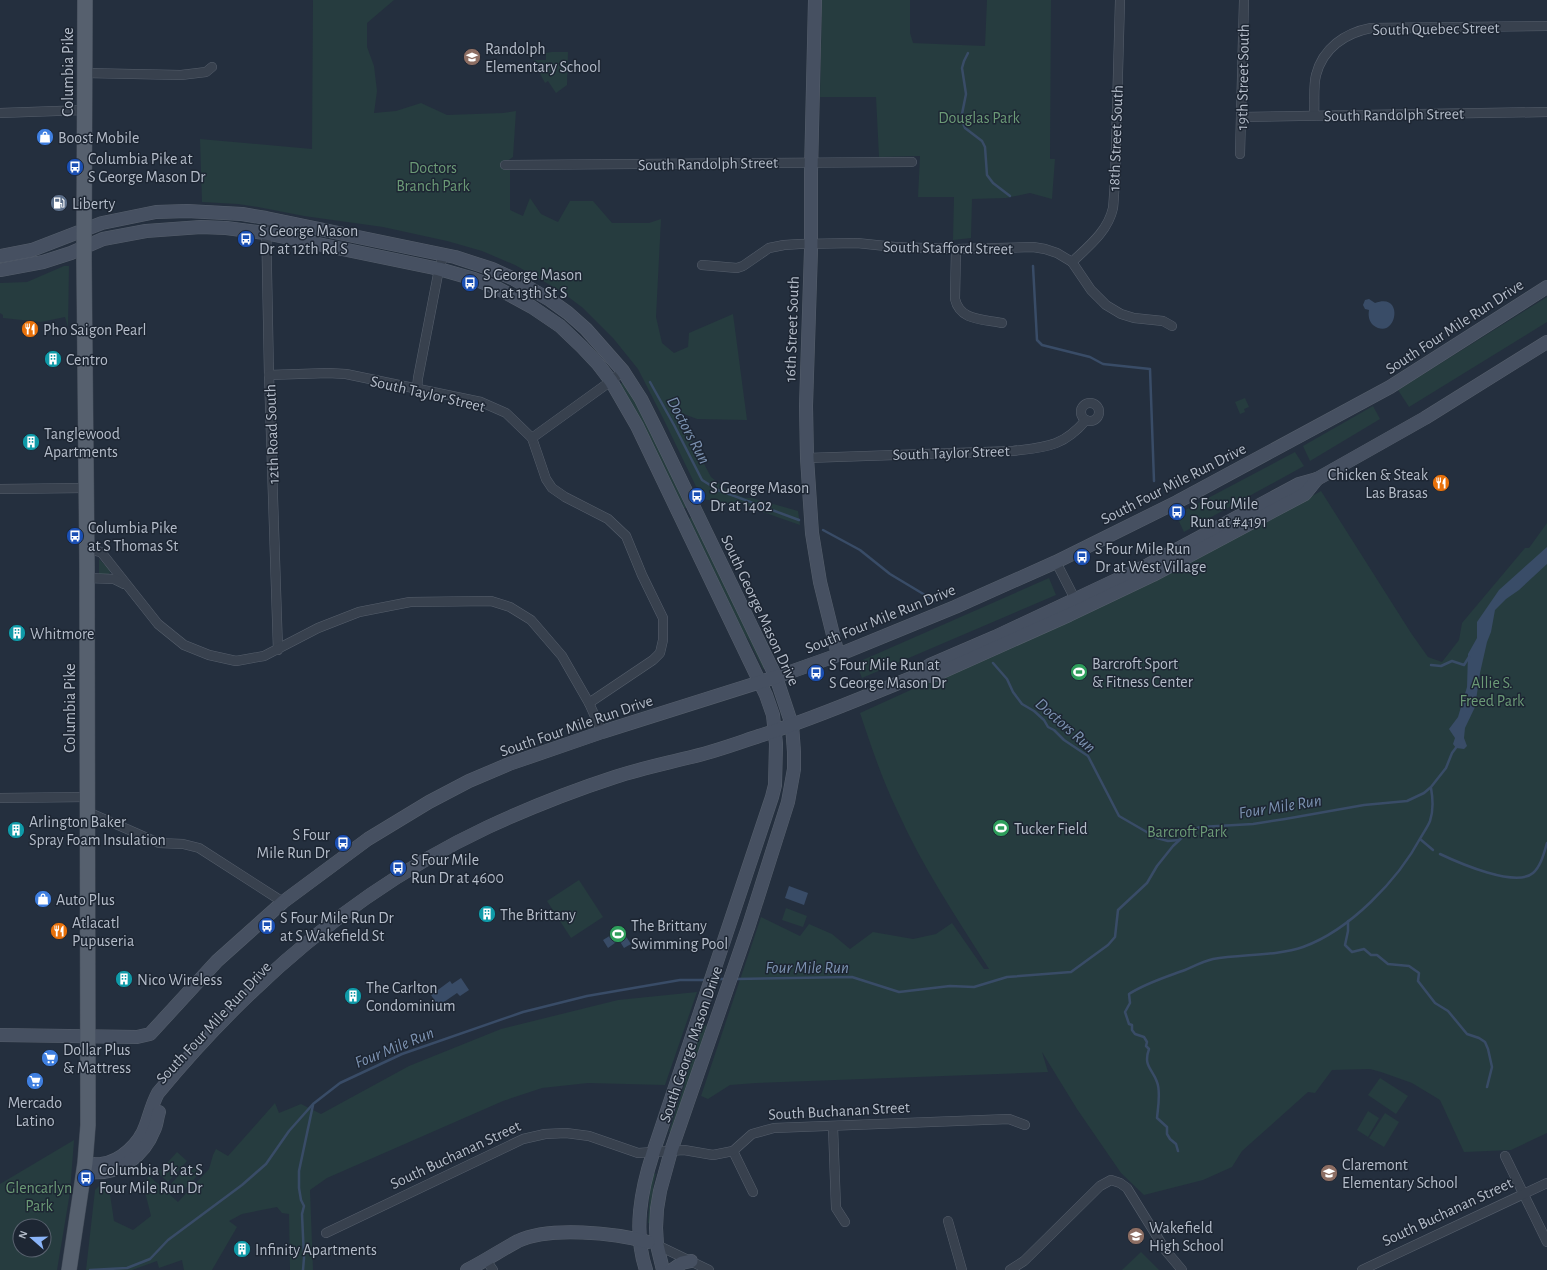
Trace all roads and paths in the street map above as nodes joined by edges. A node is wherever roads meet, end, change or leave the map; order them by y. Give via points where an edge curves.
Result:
1 (85, 0) edge
2 (815, 0) edge
3 (1120, 0) edge
4 (1244, 0) edge
5 (1547, 26) edge
6 (212, 67) dead end
7 (85, 73) junction
8 (85, 110) junction
9 (1547, 112) edge
10 (0, 113) edge
11 (1314, 115) junction
12 (1241, 117) junction
13 (1240, 154) dead end
14 (811, 162) junction
15 (912, 162) dead end
16 (505, 164) dead end
17 (266, 218) junction
18 (85, 230) junction
19 (265, 234) junction
20 (811, 243) junction
21 (84, 247) junction
22 (956, 249) junction
23 (444, 254) junction
24 (0, 256) edge
25 (1072, 262) junction
26 (702, 265) dead end
27 (440, 269) junction
28 (0, 270) edge
29 (1547, 287) edge
30 (1002, 323) dead end
31 (1172, 326) dead end
32 (1547, 342) edge
33 (623, 371) junction
34 (269, 375) junction
35 (611, 381) junction
36 (417, 390) junction
37 (1086, 420) dead end
38 (532, 438) junction
39 (807, 458) junction
40 (86, 488) junction
41 (0, 489) edge
42 (694, 510) junction
43 (681, 516) junction
44 (87, 549) junction
45 (1056, 562) junction
46 (87, 578) junction
47 (127, 586) junction
48 (1077, 604) junction
49 (278, 650) junction
50 (838, 655) junction
51 (776, 677) junction
52 (761, 682) junction
53 (589, 703) junction
54 (792, 725) junction
55 (775, 731) junction
56 (602, 732) junction
57 (88, 797) junction
58 (0, 798) edge
59 (88, 812) junction
60 (284, 902) junction
61 (0, 1035) edge
62 (88, 1036) junction
63 (1025, 1125) dead end
64 (833, 1126) junction
65 (671, 1151) junction
66 (733, 1151) junction
67 (653, 1153) junction
68 (1505, 1156) dead end
69 (84, 1167) junction
70 (1547, 1184) edge
71 (753, 1192) dead end
72 (1524, 1194) junction
73 (948, 1221) dead end
74 (845, 1222) dead end
75 (326, 1233) dead end
76 (640, 1240) junction
77 (1547, 1242) edge
78 (657, 1245) junction
79 (692, 1261) junction
80 (490, 1265) edge
81 (69, 1270) edge
82 (468, 1270) edge
83 (646, 1270) edge
84 (663, 1270) edge
85 (672, 1270) edge
86 (709, 1270) edge
87 (962, 1270) edge
88 (1010, 1270) edge
89 (1182, 1270) edge
90 (1362, 1270) edge

1 - 7 main road, Columbia Pike
2 - 14 main road, 16th Street South
3 - 25 street, 18th Street South via 1113,208 1101,234
4 - 12 street, 19th Street South
5 - 11 street, South Quebec Street via 1371,28 1358,31 1345,36 1335,44 1321,65 1316,76
6 - 7 street via 206,72 181,75
7 - 8 main road, Columbia Pike
8 - 10 street
8 - 18 main road, Columbia Pike
9 - 11 street, South Randolph Street
11 - 12 street, South Randolph Street
12 - 13 street, 19th Street South
14 - 15 street, South Randolph Street
14 - 16 street, South Randolph Street
14 - 20 main road, 16th Street South
17 - 18 main road, South George Mason Drive via 212,212 156,212 102,223
17 - 19 street, 12th Road South
17 - 23 main road, South George Mason Drive
18 - 21 main road, Columbia Pike
18 - 24 main road, South George Mason Drive via 32,250
19 - 21 main road, South George Mason Drive via 226,228 174,228 103,239
19 - 27 main road, South George Mason Drive
19 - 34 street, 12th Road South
20 - 22 street, South Stafford Street
20 - 26 street, South Stafford Street via 769,248 737,268
20 - 39 main road, 16th Street South
21 - 28 main road, South George Mason Drive via 44,262
21 - 40 main road, Columbia Pike
22 - 25 street, South Stafford Street via 1033,247 1057,253
22 - 30 street via 956,306 968,317
23 - 27 street
23 - 33 main road, South George Mason Drive via 492,269 550,300 586,329
25 - 31 street, South Stafford Street via 1091,290 1106,305 1121,314 1163,321
27 - 35 main road, South George Mason Drive via 497,288 532,307 560,326
27 - 36 street
29 - 45 main road, South Four Mile Run Drive via 1390,387 1177,502
32 - 48 main road, South Four Mile Run Drive via 1425,418 1317,479 1305,494 1153,575
33 - 35 street
33 - 42 main road, South George Mason Drive via 641,399
34 - 36 street, South Taylor Street via 346,374
34 - 49 street, 12th Road South
35 - 38 street
35 - 43 main road, South George Mason Drive via 637,426
36 - 38 street, South Taylor Street via 481,402 506,413
37 - 39 street, South Taylor Street via 1065,440 1045,447 1013,451
38 - 53 street, South Taylor Street via 546,479 552,488 608,519 626,536 663,618 660,652 653,660
39 - 50 main road, 16th Street South via 812,533 820,582
40 - 41 street
40 - 44 main road, Columbia Pike
42 - 43 main road
42 - 51 main road, South George Mason Drive
43 - 52 main road, South George Mason Drive
44 - 46 main road, Columbia Pike
44 - 47 street via 101,552
45 - 48 street
45 - 50 main road, South Four Mile Run Drive via 955,608
46 - 47 street via 114,579
46 - 57 main road, Columbia Pike
47 - 49 street via 158,624 184,645 209,655 236,661 264,656
48 - 54 main road, South Four Mile Run Drive via 935,675 911,678
49 - 53 street via 318,628 359,612 410,602 490,601 510,607 531,620 562,656
50 - 51 main road, South Four Mile Run Drive
51 - 52 main road, South Four Mile Run Drive
51 - 54 main road, South George Mason Drive
52 - 55 main road, South George Mason Drive via 773,715
52 - 56 main road, South Four Mile Run Drive
53 - 56 street
54 - 55 main road, South Four Mile Run Drive
54 - 65 main road, South George Mason Drive via 794,769 788,802 744,941
55 - 67 main road, South George Mason Drive via 775,785
55 - 69 main road, South Four Mile Run Drive via 688,758 616,776 536,806 442,850 387,883 298,950 214,1030 158,1094 141,1136 135,1144 116,1159
56 - 60 main road, South Four Mile Run Drive via 509,764 429,802 368,840
57 - 58 street
57 - 59 main road, Columbia Pike
59 - 60 street via 159,843 199,848
59 - 62 main road, Columbia Pike
60 - 62 main road, South Four Mile Run Drive via 217,961 150,1034 137,1037
61 - 62 main road
62 - 69 main road, Columbia Pike via 88,1125
63 - 64 street, South Buchanan Street via 1009,1118
64 - 66 street, South Buchanan Street via 774,1128 752,1134
64 - 74 street via 836,1208
65 - 66 street, South Buchanan Street via 684,1150 713,1155
65 - 67 street, South Buchanan Street
65 - 78 main road, South George Mason Drive via 656,1209
66 - 71 street
67 - 75 street, South Buchanan Street via 638,1153 589,1136 566,1133 523,1139
67 - 76 main road, South George Mason Drive via 641,1199
68 - 72 street
69 - 81 main road, Columbia Pike
70 - 72 street, South Buchanan Street
72 - 77 street
72 - 90 street, South Buchanan Street
73 - 87 street
76 - 78 main road
76 - 80 main road via 596,1233 552,1232 519,1241
76 - 83 main road, South George Mason Drive
78 - 79 street
78 - 84 main road, South George Mason Drive
79 - 85 main road via 682,1263
79 - 86 street
80 - 82 main road
88 - 89 street via 1024,1261 1100,1186 1111,1180 1127,1188 1166,1251

